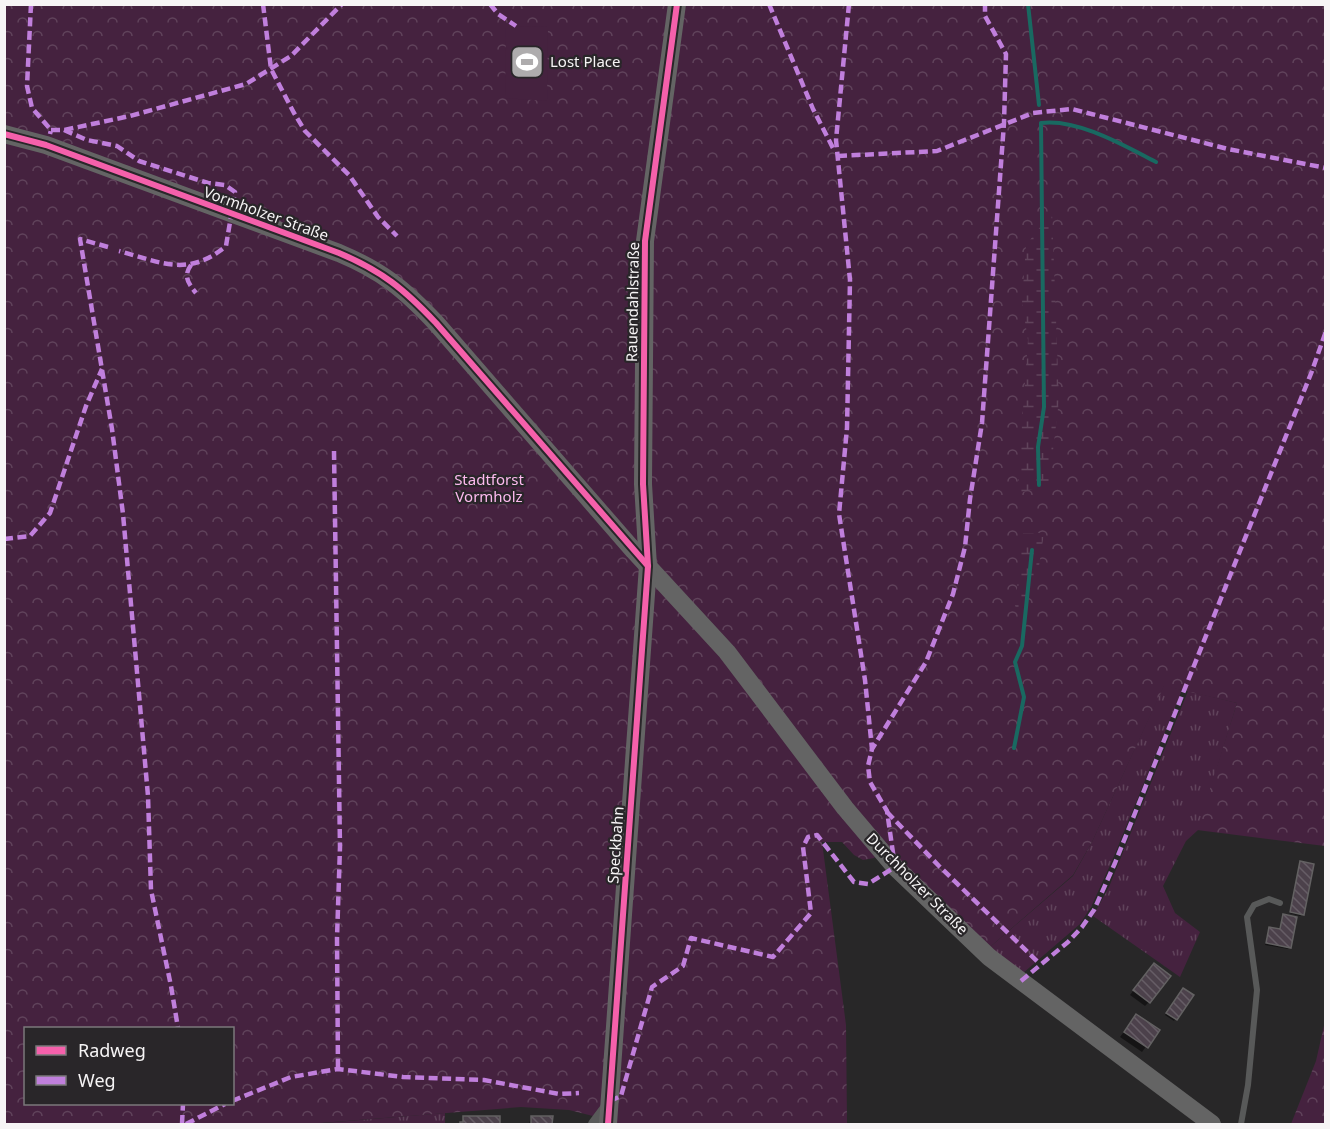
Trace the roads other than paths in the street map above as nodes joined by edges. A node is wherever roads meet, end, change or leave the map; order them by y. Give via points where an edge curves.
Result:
1 (677, 4) edge
2 (4, 134) edge
3 (648, 566) junction
4 (1280, 903) dead end
5 (610, 1101) junction
6 (594, 1125) edge
7 (608, 1125) edge
8 (1212, 1125) edge
9 (1241, 1125) edge

1 - 3 main road, Rauendahlstraße via 645,241 643,483
2 - 3 main road, Vormholzer Straße via 46,145 339,253 382,274 436,323
3 - 5 main road, Speckbahn
3 - 8 main road, Durchholzer Straße via 727,652 845,808 902,873 989,957
4 - 9 lane via 1269,899 1254,905 1247,917 1257,990
5 - 6 street
5 - 7 main road, Speckbahn

